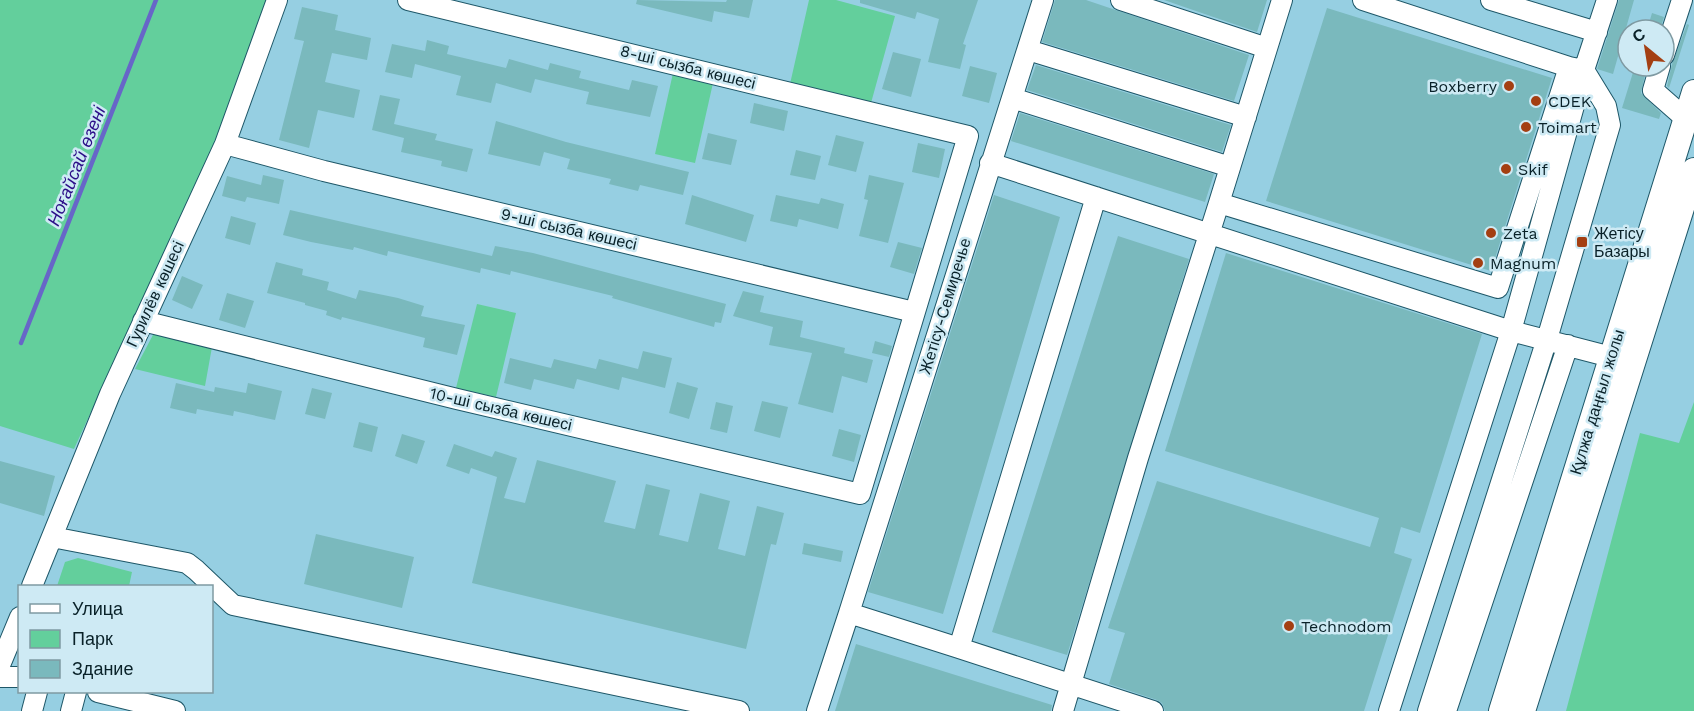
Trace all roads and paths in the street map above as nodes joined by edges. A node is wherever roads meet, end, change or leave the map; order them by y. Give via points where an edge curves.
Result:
1 (277, 0) edge
2 (408, 0) edge
3 (1043, 0) edge
4 (1121, 0) edge
5 (1282, 0) edge
6 (1363, 0) edge
7 (1491, 0) edge
8 (1607, 0) edge
9 (1682, 0) edge
10 (1676, 18) edge
11 (1597, 32) junction
12 (1267, 48) junction
13 (1028, 50) junction
14 (1577, 69) junction
15 (1656, 78) edge
16 (1694, 92) edge
17 (1012, 98) junction
18 (1246, 117) junction
19 (1686, 119) junction
20 (225, 144) junction
21 (990, 163) junction
22 (1230, 167) junction
23 (1694, 170) edge
24 (1096, 196) junction
25 (1219, 202) junction
26 (1211, 233) junction
27 (914, 312) junction
28 (143, 321) junction
29 (1511, 331) junction
30 (1547, 339) junction
31 (1568, 345) junction
32 (1611, 357) junction
33 (52, 537) junction
34 (32, 585) edge
35 (212, 585) edge
36 (213, 586) edge
37 (849, 613) junction
38 (18, 622) edge
39 (960, 648) junction
40 (0, 665) edge
41 (0, 677) edge
42 (18, 677) edge
43 (1072, 684) junction
44 (37, 693) edge
45 (76, 693) edge
46 (102, 693) edge
47 (32, 711) edge
48 (71, 711) edge
49 (175, 711) edge
50 (739, 711) edge
51 (817, 711) edge
52 (1063, 711) edge
53 (1153, 711) edge
54 (1389, 711) edge
55 (1428, 711) edge
56 (1446, 711) edge
57 (1501, 711) edge
58 (1522, 711) edge

1 - 20 street, Гурилёв көшесі
2 - 27 street, 8-ші сызба көшесі via 968,136
3 - 13 street, Жетісу-Семиречье
4 - 12 street
5 - 12 street
6 - 14 street
7 - 11 street
8 - 11 street
9 - 10 street
11 - 14 street
12 - 18 street
13 - 17 street, Жетісу-Семиречье
13 - 18 street
14 - 25 street via 1498,288
14 - 29 street
14 - 30 street via 1606,106 1610,125
15 - 19 street via 1653,90
16 - 19 main road, Құлжа даңғыл жолы
17 - 21 street, Жетісу-Семиречье
17 - 22 street
18 - 22 street
19 - 32 main road, Құлжа даңғыл жолы
20 - 27 street, 9-ші сызба көшесі
20 - 28 street, Гурилёв көшесі
21 - 24 street
21 - 37 street, Жетісу-Семиречье
22 - 25 street
23 - 58 main road, Құлжа даңғыл жолы
24 - 26 street
24 - 39 street
25 - 26 street
26 - 29 street
26 - 43 street via 1138,458
27 - 28 street, 10-ші сызба көшесі via 860,494
28 - 33 street, Гурилёв көшесі
29 - 30 street
29 - 54 street
30 - 31 street
30 - 55 street
31 - 32 street
31 - 56 street
32 - 57 main road, Құлжа даңғыл жолы
33 - 34 street, Гурилёв көшесі
33 - 35 street via 186,564
36 - 50 street via 233,605
37 - 39 street
37 - 51 street, Жетісу-Семиречье
38 - 40 street
39 - 43 street
41 - 42 street
43 - 52 street
43 - 53 street
44 - 47 street
45 - 48 street
46 - 49 street

